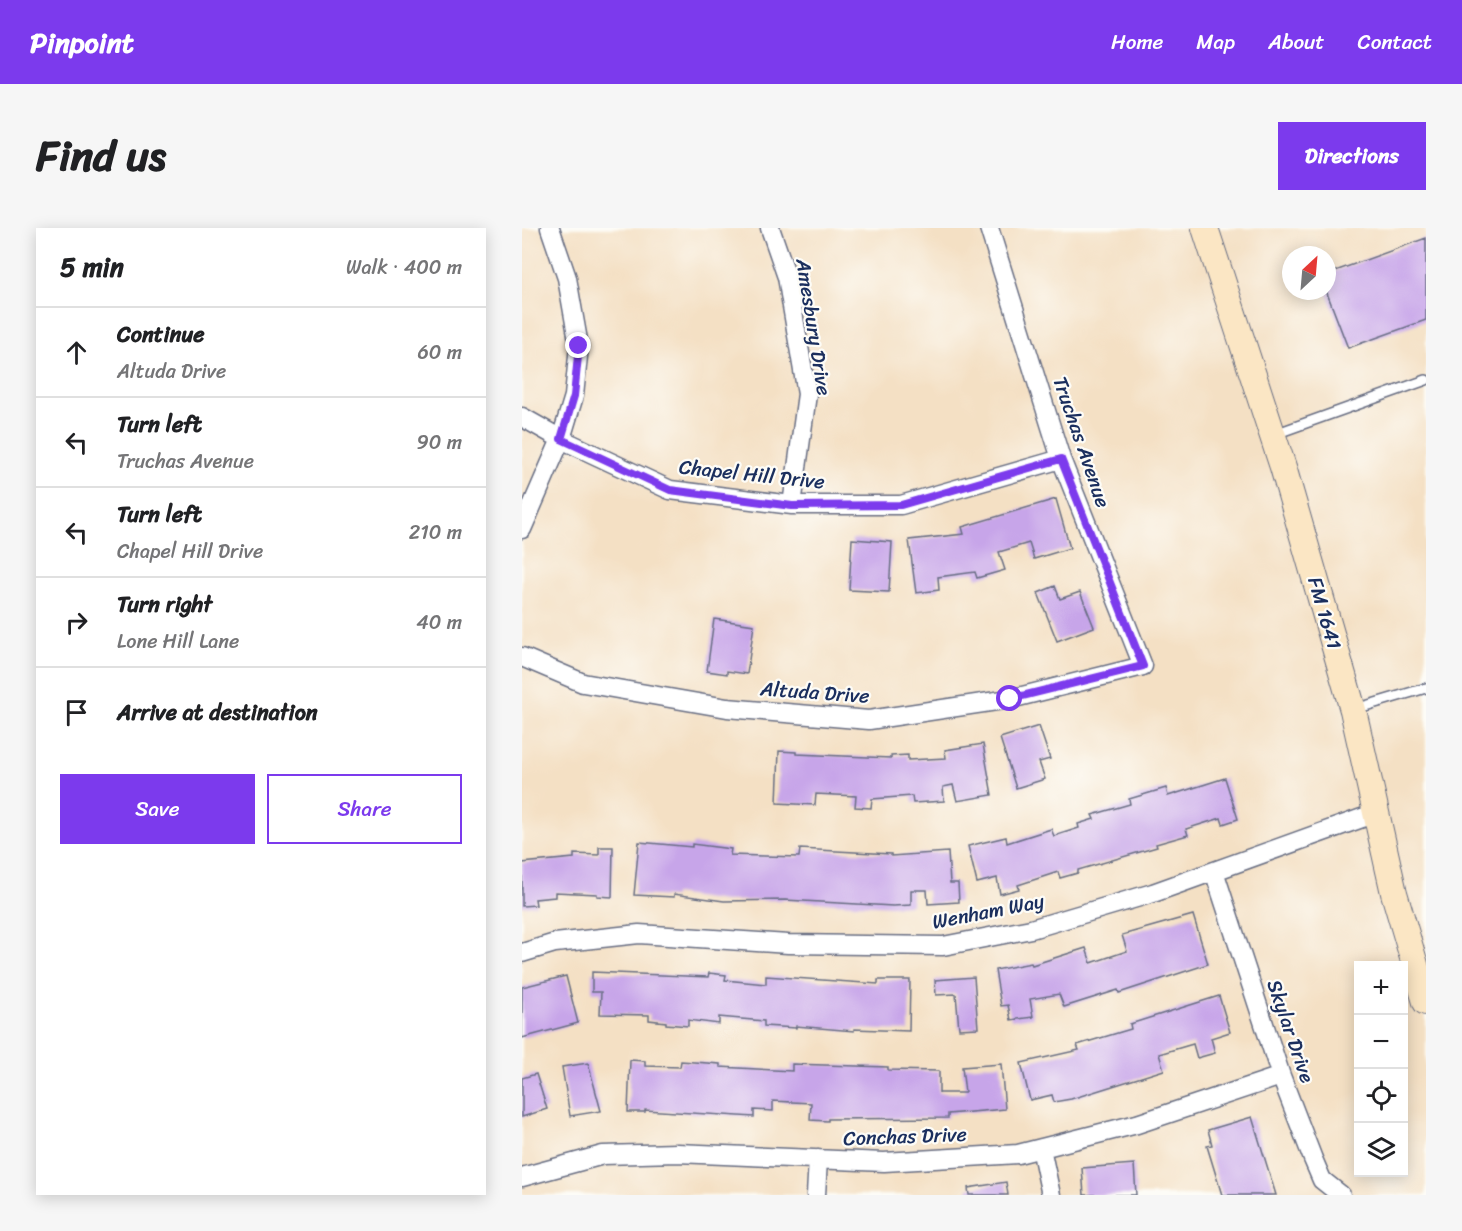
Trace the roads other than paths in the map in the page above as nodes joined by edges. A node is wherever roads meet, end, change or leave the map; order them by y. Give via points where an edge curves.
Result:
1 (550, 228) edge
2 (770, 228) edge
3 (990, 228) edge
4 (1204, 228) edge
5 (1426, 380) edge
6 (522, 417) edge
7 (1273, 435) junction
8 (561, 439) junction
9 (1061, 459) junction
10 (792, 506) junction
11 (522, 529) edge
12 (522, 657) edge
13 (1143, 666) joint
14 (1426, 688) edge
15 (1353, 710) junction
16 (1376, 813) junction
17 (1215, 871) junction
18 (522, 953) edge
19 (1426, 1002) edge
20 (1281, 1076) junction
21 (1041, 1148) junction
22 (818, 1159) junction
23 (522, 1177) edge
24 (816, 1195) edge
25 (1051, 1195) edge
26 (1341, 1195) edge

1 - 8 street via 567,278 579,346 574,396
2 - 10 street, Amesbury Drive via 787,277 807,394
3 - 9 street, Truchas Avenue
4 - 7 main road, FM 1641 / FM 1641
5 - 7 lane
6 - 8 street, Chapel Hill Drive
7 - 15 main road, FM 1641 / FM 1641
8 - 10 street, Chapel Hill Drive via 670,490
8 - 11 street
9 - 10 street, Chapel Hill Drive via 901,505
9 - 13 street, Truchas Avenue
12 - 13 street, Altuda Drive via 583,683 727,708 869,720 1010,699
14 - 15 lane
15 - 16 main road, FM 1641 / FM 1641
16 - 17 street, Wenham Way
16 - 19 main road, FM 1641 / FM 1641 via 1394,893
17 - 18 street, Wenham Way via 1031,929 943,946 788,944 639,934 555,943
17 - 20 street, Skylar Drive
20 - 21 street, Conchas Drive via 1137,1124
20 - 26 street, Skylar Drive via 1322,1180
21 - 22 street, Conchas Drive via 1018,1154 884,1162
21 - 25 street
22 - 23 street, Conchas Drive via 678,1153 603,1155
22 - 24 street

